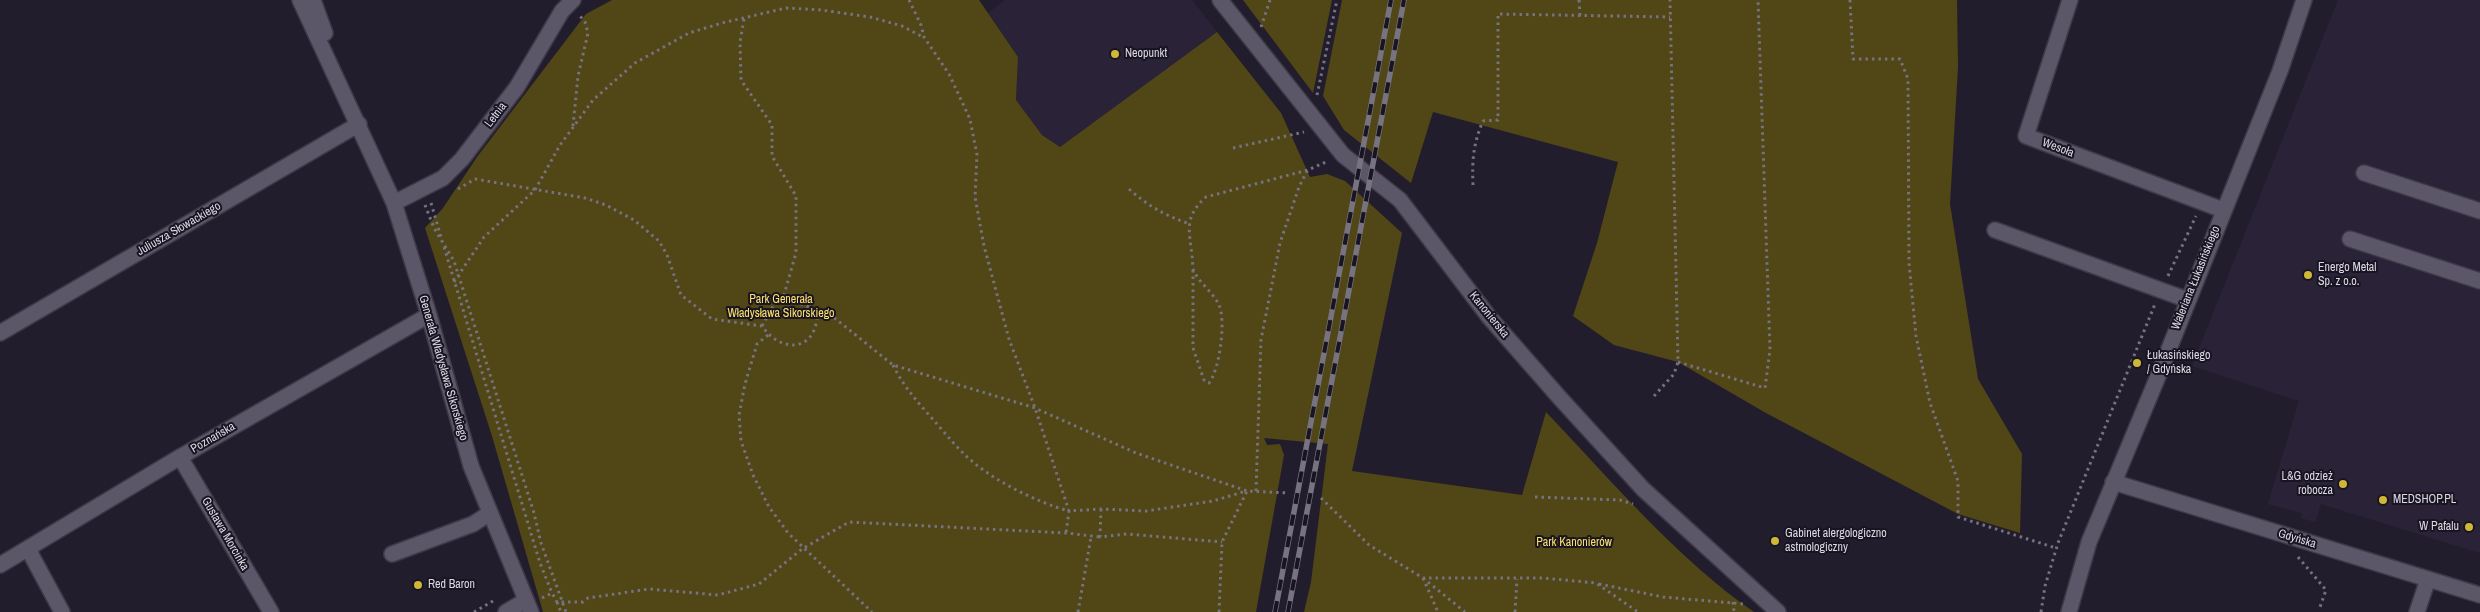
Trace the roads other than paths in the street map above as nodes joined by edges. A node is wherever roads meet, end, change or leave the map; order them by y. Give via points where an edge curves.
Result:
1 (300, 0) edge
2 (313, 0) edge
3 (1220, 0) edge
4 (2070, 0) edge
5 (2304, 0) edge
6 (569, 1) edge
7 (359, 124) junction
8 (2364, 173) dead end
9 (394, 203) junction
10 (2223, 210) junction
11 (2480, 212) edge
12 (1996, 230) dead end
13 (2350, 239) dead end
14 (2480, 281) edge
15 (2188, 300) junction
16 (429, 315) junction
17 (0, 333) edge
18 (180, 457) junction
19 (2113, 482) junction
20 (490, 513) junction
21 (28, 549) junction
22 (392, 554) dead end
23 (0, 565) edge
24 (2428, 579) junction
25 (2480, 595) edge
26 (533, 606) edge
27 (62, 612) edge
28 (271, 612) edge
29 (506, 612) edge
30 (1778, 612) edge
31 (2069, 612) edge
32 (2417, 612) edge

1 - 7 street, Generała Władysława Sikorskiego
2 - 7 street, Generała Władysława Sikorskiego
3 - 30 street, Kanonierska via 1343,156 1400,200 1489,317 1644,489
4 - 10 street, Wesoła via 2026,136
5 - 10 street, Waleriana Łukasińskiego via 2280,71
6 - 9 street, Letnia via 517,86 462,159 443,178
7 - 9 street, Generała Władysława Sikorskiego
7 - 17 street, Juliusza Słowackiego
8 - 11 street
9 - 16 street, Generała Władysława Sikorskiego
10 - 15 street, Waleriana Łukasińskiego
12 - 15 street
13 - 14 street
15 - 19 street, Waleriana Łukasińskiego
16 - 18 street, Poznańska
16 - 20 street, Generała Władysława Sikorskiego via 471,466
18 - 21 street, Poznańska
18 - 28 street, Gustawa Morcinka
19 - 24 street, Gdyńska
19 - 31 street, Waleriana Łukasińskiego via 2089,542
20 - 22 street via 473,524
20 - 26 street, Generała Władysława Sikorskiego
21 - 23 street, Poznańska
21 - 27 street
24 - 25 street, Gdyńska
24 - 32 street
26 - 29 street

